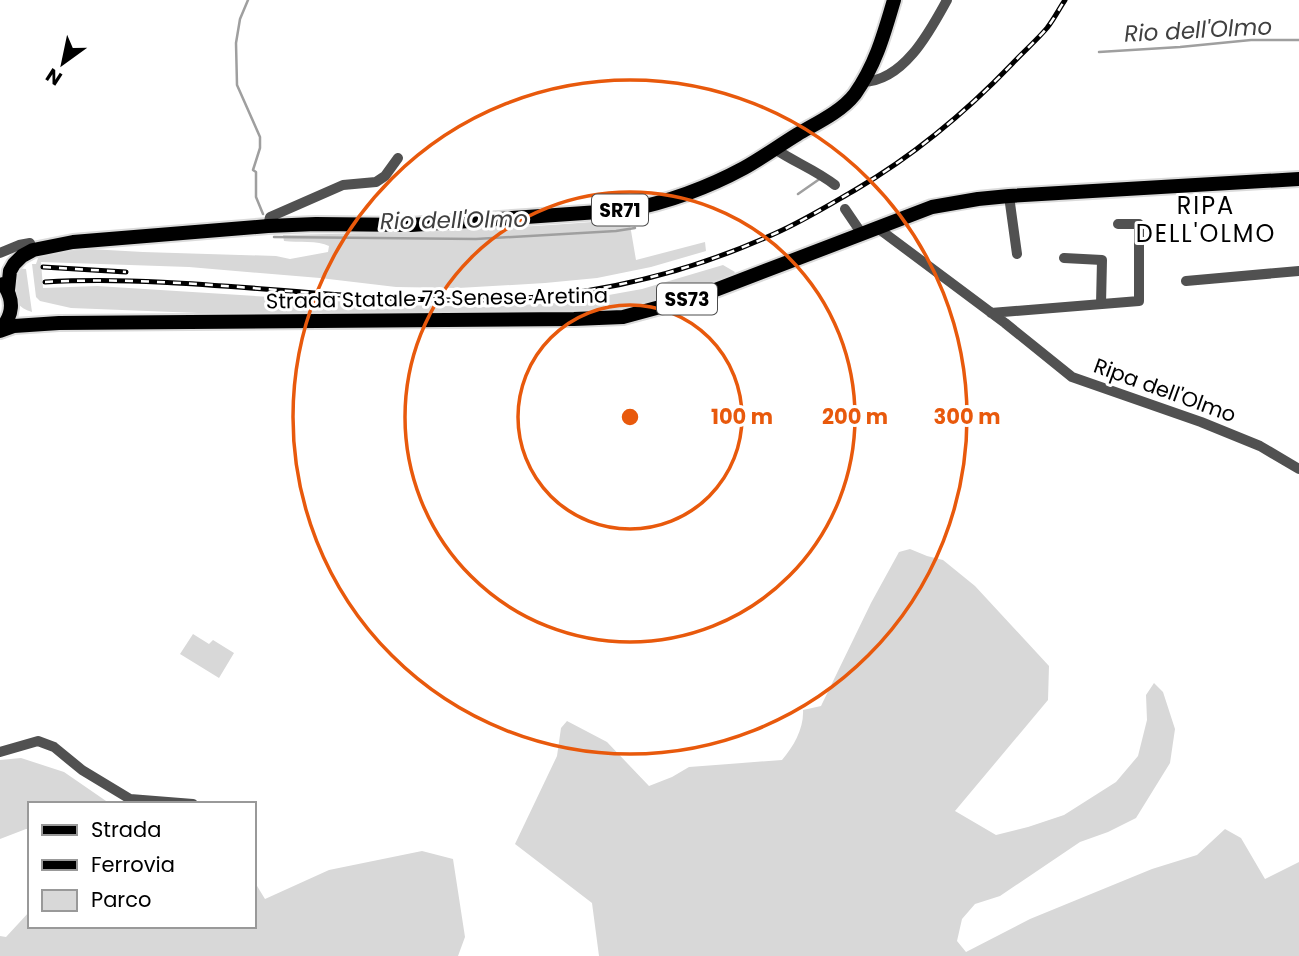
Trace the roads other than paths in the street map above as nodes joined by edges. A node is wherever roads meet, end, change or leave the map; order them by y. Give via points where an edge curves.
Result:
1 (894, 0) edge
2 (947, 0) edge
3 (863, 82) junction
4 (775, 149) junction
5 (398, 158) dead end
6 (1299, 179) edge
7 (835, 185) dead end
8 (1009, 196) junction
9 (845, 209) dead end
10 (1118, 224) dead end
11 (268, 226) junction
12 (252, 228) junction
13 (879, 229) junction
14 (862, 234) junction
15 (30, 243) junction
16 (0, 253) edge
17 (1017, 254) dead end
18 (1064, 258) dead end
19 (0, 269) edge
20 (1299, 271) edge
21 (1186, 281) dead end
22 (6, 291) edge
23 (1101, 304) junction
24 (991, 313) junction
25 (59, 323) junction
26 (0, 330) edge
27 (1299, 469) edge
28 (0, 752) edge
29 (168, 802) edge

1 - 3 main road, SR71 via 879,51
2 - 3 street via 921,44 897,69 873,82
3 - 4 main road, SR71 via 834,113
4 - 7 street
4 - 11 main road, SR71 via 698,190 628,210 411,225
5 - 11 street via 376,182 343,185 270,217
6 - 8 main road, Strada Statale 73 Senese Aretina / SS73
8 - 13 main road, Strada Statale 73 Senese Aretina / SS73 via 932,207
8 - 17 street
9 - 14 street
10 - 23 street via 1139,225 1139,301
11 - 12 main road, SR71
12 - 15 main road, SR71 via 223,224 72,235
12 - 22 main road, SR71 via 73,242 33,250 14,264
13 - 14 main road, Strada Statale 73 Senese Aretina / SS73
13 - 24 street, Ripa dell'Olmo
14 - 25 main road, Strada Statale 73 Senese Aretina / SS73 via 697,297 624,317
15 - 16 street
15 - 19 main road, SR71
18 - 23 street via 1102,260
20 - 21 street
22 - 25 main road, Strada Statale 73 Senese Aretina / SS73 via 15,311
22 - 26 main road, Strada Statale 73 Senese Aretina / SS73 via 11,313
23 - 24 street
24 - 27 street, Ripa dell'Olmo via 1072,377 1201,422 1260,446
25 - 26 main road, Strada Statale 73 Senese Aretina / SS73
28 - 29 street via 38,741 130,799

